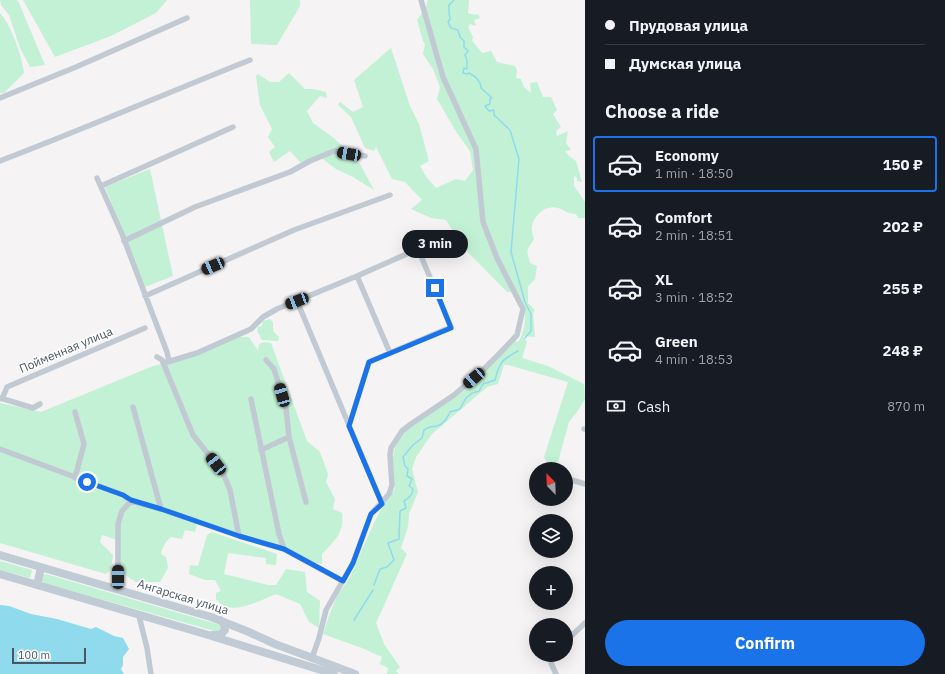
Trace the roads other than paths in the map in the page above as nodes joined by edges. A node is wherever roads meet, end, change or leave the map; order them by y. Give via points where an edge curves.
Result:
1 (421, 0) edge
2 (187, 18) dead end
3 (250, 60) dead end
4 (0, 98) edge
5 (233, 127) dead end
6 (365, 156) dead end
7 (0, 161) edge
8 (97, 178) dead end
9 (101, 186) junction
10 (390, 195) dead end
11 (124, 241) junction
12 (357, 276) junction
13 (145, 296) junction
14 (297, 301) junction
15 (145, 328) dead end
16 (390, 353) junction
17 (157, 357) dead end
18 (266, 360) dead end
19 (166, 362) junction
20 (1, 399) edge
21 (251, 399) dead end
22 (40, 404) dead end
23 (133, 407) dead end
24 (76, 412) dead end
25 (349, 426) junction
26 (289, 437) junction
27 (0, 449) edge
28 (261, 450) junction
29 (75, 478) junction
30 (573, 480) edge
31 (585, 484) edge
32 (131, 500) junction
33 (306, 502) dead end
34 (382, 504) junction
35 (161, 509) junction
36 (239, 536) junction
37 (284, 549) junction
38 (0, 555) edge
39 (41, 568) junction
40 (0, 574) edge
41 (343, 581) junction
42 (37, 585) junction
43 (118, 590) junction
44 (139, 616) junction
45 (220, 620) junction
46 (585, 623) edge
47 (205, 634) junction
48 (573, 634) edge
49 (312, 658) junction
50 (551, 662) edge
51 (151, 674) edge
52 (334, 674) edge
53 (355, 674) edge
54 (556, 674) edge

1 - 34 street via 443,77 476,149 483,222 496,258 523,309 517,335 501,352 454,395 411,424 398,436 390,454 391,490
2 - 4 street
3 - 7 street
5 - 9 street
6 - 11 street via 334,151 290,172 195,206
8 - 9 street
9 - 11 street
10 - 13 street via 294,230
11 - 13 street
12 - 14 street
12 - 16 street
12 - 16 street via 418,248 451,328
13 - 19 street
14 - 19 street via 263,317 251,329 197,353
14 - 25 street
15 - 20 street, Пойменная улица via 7,387
16 - 25 street via 369,362
17 - 19 street
18 - 26 street via 274,369 286,408
19 - 36 street via 193,435 224,473
20 - 22 street via 33,408
21 - 28 street
23 - 35 street
24 - 29 street via 84,444
25 - 34 street
26 - 28 street
26 - 33 street
27 - 29 street
28 - 37 street
29 - 32 street
30 - 31 street
32 - 35 street
32 - 43 street via 122,511 118,524
34 - 41 street via 371,514 353,563
35 - 36 street
36 - 37 street
37 - 41 street
38 - 39 main road, Ангарская улица
39 - 42 main road
39 - 43 main road, Ангарская улица
40 - 42 main road
41 - 49 street via 326,610
42 - 44 main road
43 - 45 main road, Ангарская улица
44 - 47 main road
44 - 51 street via 148,648
45 - 47 main road via 225,627 223,632 217,635
45 - 49 main road, Ангарская улица
46 - 48 street
47 - 52 main road
49 - 53 main road, Ангарская улица
50 - 54 street

